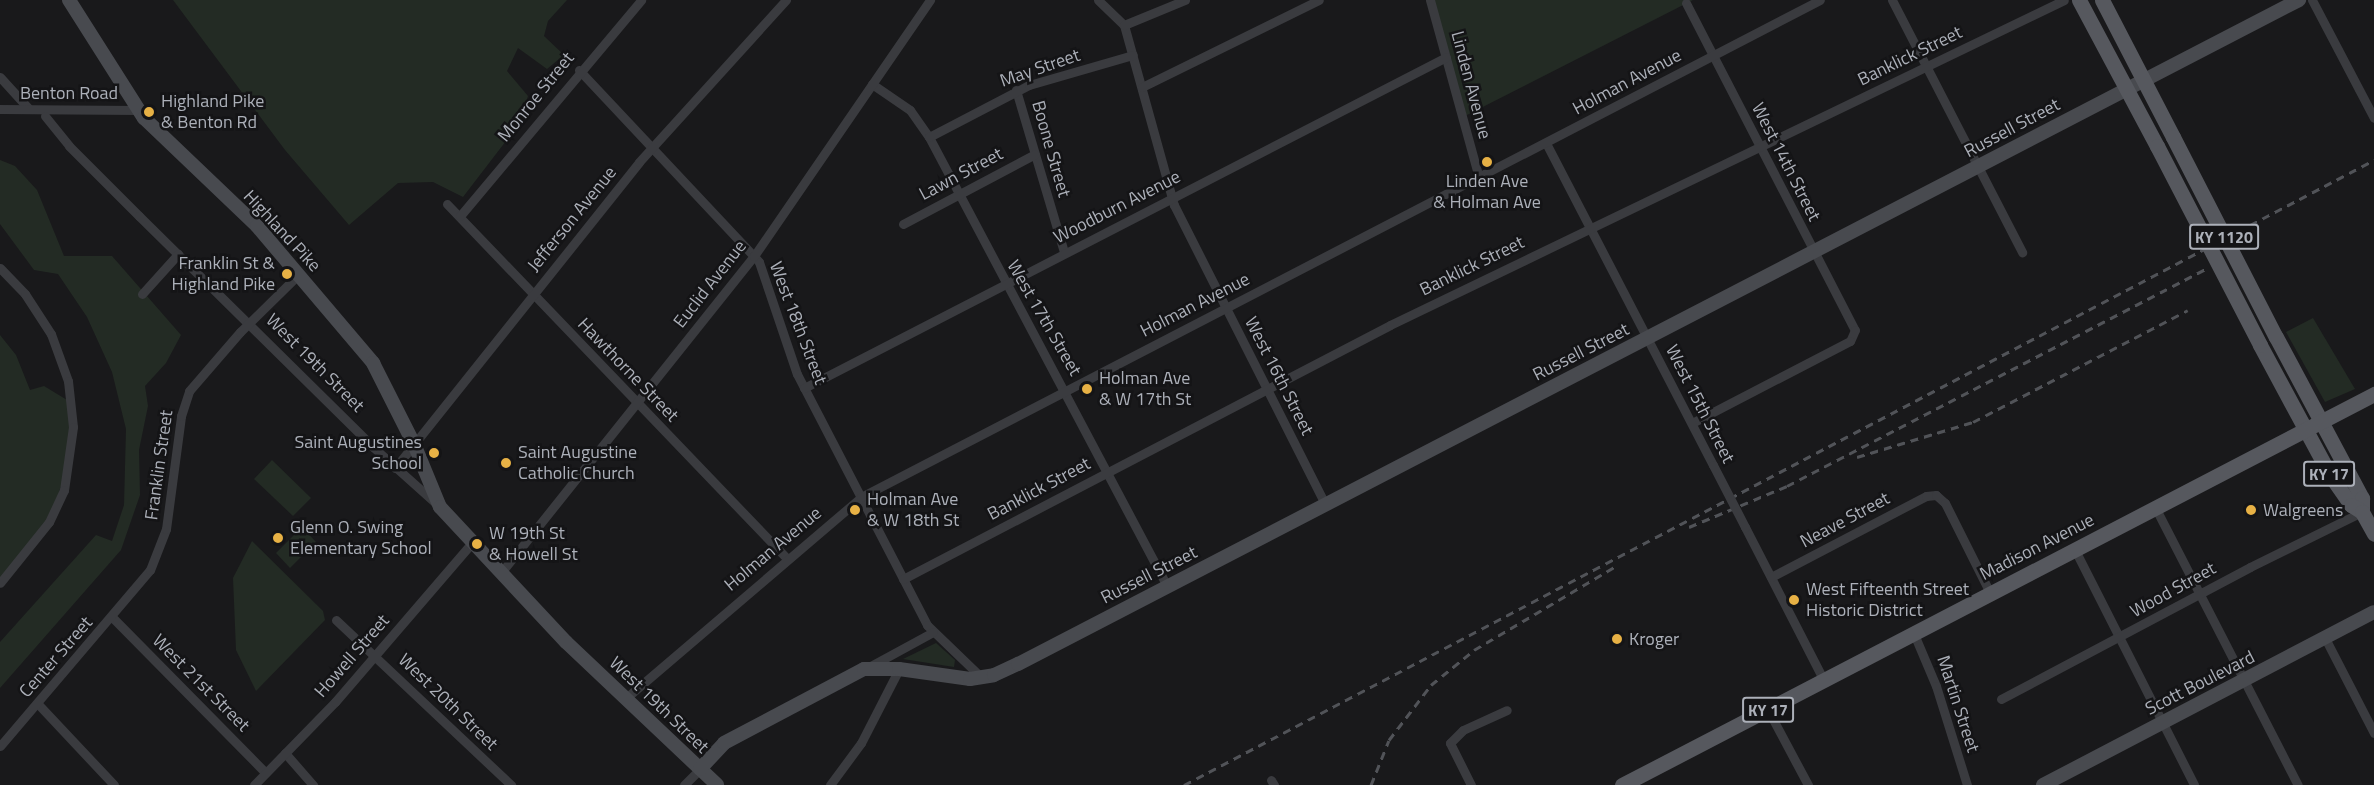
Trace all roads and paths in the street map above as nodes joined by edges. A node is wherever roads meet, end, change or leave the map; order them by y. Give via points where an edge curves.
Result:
1 (69, 0) edge
2 (641, 0) edge
3 (786, 0) edge
4 (930, 0) edge
5 (1098, 0) edge
6 (1185, 0) edge
7 (1319, 0) edge
8 (1430, 0) edge
9 (1820, 0) edge
10 (1892, 0) edge
11 (2064, 0) edge
12 (2079, 0) edge
13 (2102, 0) edge
14 (2299, 0) edge
15 (2312, 0) edge
16 (1686, 3) dead end
17 (1124, 25) junction
18 (1133, 56) junction
19 (1714, 56) junction
20 (1446, 57) junction
21 (1926, 66) junction
22 (579, 70) junction
23 (0, 77) edge
24 (2143, 80) junction
25 (872, 84) junction
26 (1142, 87) junction
27 (2127, 89) junction
28 (1016, 90) junction
29 (0, 109) edge
30 (29, 109) junction
31 (138, 110) junction
32 (45, 116) dead end
33 (2374, 118) edge
34 (929, 136) junction
35 (1546, 143) junction
36 (1760, 146) junction
37 (654, 148) junction
38 (1035, 154) junction
39 (1978, 166) junction
40 (1479, 178) junction
41 (958, 194) junction
42 (1172, 197) junction
43 (447, 204) dead end
44 (459, 216) junction
45 (903, 224) dead end
46 (1590, 228) junction
47 (1064, 252) junction
48 (1813, 252) junction
49 (2022, 252) dead end
50 (178, 254) junction
51 (754, 256) junction
52 (0, 268) edge
53 (299, 274) junction
54 (1004, 284) junction
55 (142, 294) dead end
56 (533, 294) junction
57 (1225, 308) junction
58 (249, 323) junction
59 (1648, 338) junction
60 (804, 388) junction
61 (1267, 389) junction
62 (1065, 390) junction
63 (2374, 394) edge
64 (638, 404) junction
65 (2322, 421) junction
66 (1692, 423) junction
67 (2306, 429) junction
68 (414, 444) junction
69 (395, 468) junction
70 (1108, 472) junction
71 (861, 497) junction
72 (1325, 504) junction
73 (440, 507) junction
74 (2156, 509) junction
75 (2362, 512) junction
76 (2374, 534) edge
77 (471, 544) junction
78 (2075, 550) junction
79 (786, 558) junction
80 (500, 574) junction
81 (1771, 578) junction
82 (903, 579) junction
83 (0, 583) edge
84 (1167, 586) junction
85 (1990, 593) junction
86 (2201, 593) junction
87 (2374, 612) edge
88 (112, 617) junction
89 (336, 620) dead end
90 (933, 632) junction
91 (1914, 634) junction
92 (2119, 638) junction
93 (2325, 638) junction
94 (375, 656) junction
95 (864, 669) junction
96 (899, 669) junction
97 (982, 678) junction
98 (2244, 680) junction
99 (1824, 681) junction
100 (626, 698) junction
101 (2001, 699) dead end
102 (38, 704) junction
103 (1507, 710) dead end
104 (1768, 710) junction
105 (2161, 723) junction
106 (2374, 733) edge
107 (0, 746) edge
108 (285, 753) junction
109 (700, 769) junction
110 (265, 772) junction
111 (113, 784) edge
112 (254, 785) edge
113 (313, 785) edge
114 (511, 785) edge
115 (684, 785) edge
116 (717, 785) edge
117 (830, 785) edge
118 (1471, 785) edge
119 (1622, 785) edge
120 (1808, 785) edge
121 (1966, 785) edge
122 (2043, 785) edge
123 (2194, 785) edge
124 (2298, 785) edge

1 - 31 street, Highland Pike
2 - 22 street, Monroe Street
3 - 37 street, Jefferson Avenue
4 - 25 street, Euclid Avenue
5 - 17 street, West 16th Street
6 - 17 street
7 - 26 street
8 - 20 street, Linden Avenue
9 - 19 street, Holman Avenue
10 - 21 street
11 - 21 street, Banklick Street
12 - 27 main road, KY 1120
13 - 24 main road, KY 1120
14 - 24 street, Russell Street
15 - 33 street
16 - 19 street, West 14th Street
17 - 18 street, West 16th Street
18 - 26 street, West 16th Street
18 - 28 street, May Street
19 - 35 street, Holman Avenue
19 - 36 street, West 14th Street
20 - 40 street, Linden Avenue
20 - 42 street, Woodburn Avenue
21 - 36 street, Banklick Street
21 - 39 street
22 - 37 street, West 18th Street
22 - 44 street, Monroe Street
23 - 30 street
24 - 27 street, Russell Street
24 - 65 main road, KY 1120, bridge
25 - 34 street, West 17th Street via 910,110
25 - 51 street, Euclid Avenue
26 - 42 street, West 16th Street
27 - 39 street, Russell Street
27 - 67 main road, KY 1120, bridge
28 - 34 street, May Street
28 - 38 street, Boone Street
29 - 30 street, Benton Road
30 - 31 street, Benton Road
31 - 53 street, Highland Pike via 182,158 257,226
32 - 50 street, West 19th Street via 69,146
34 - 41 street, West 17th Street
35 - 40 street, Holman Avenue
35 - 46 street, West 15th Street
36 - 46 street, Banklick Street
36 - 48 street, West 14th Street
37 - 51 street, West 18th Street
37 - 56 street, Jefferson Avenue
38 - 41 street, Lawn Street
38 - 47 street, Boone Street
39 - 48 street, Russell Street
39 - 49 street
40 - 57 street, Holman Avenue
41 - 45 street, Lawn Street
41 - 54 street, West 17th Street
42 - 47 street, Woodburn Avenue
42 - 57 street, West 16th Street
43 - 44 street, Hawthorne Street
44 - 56 street, Hawthorne Street
46 - 59 street, West 15th Street
46 - 61 street, Banklick Street
47 - 54 street, Woodburn Avenue
48 - 59 street, Russell Street
48 - 66 street, West 14th Street via 1855,335
50 - 55 street
50 - 58 street, West 19th Street
51 - 60 street, West 18th Street
51 - 64 street, Euclid Avenue
52 - 83 street via 25,294 51,334 68,381 73,427 67,478 59,501 36,539
53 - 58 street, Franklin Street
53 - 68 street, Highland Pike via 373,363
54 - 60 street, Woodburn Avenue
54 - 62 street, West 17th Street
56 - 64 street, Hawthorne Street
56 - 68 street, Jefferson Avenue
57 - 61 street, West 16th Street
57 - 62 street, Holman Avenue
58 - 69 street, West 19th Street
58 - 88 street, Franklin Street via 185,401 162,546 150,570
59 - 66 street, West 15th Street
59 - 72 street, Russell Street
60 - 71 street, West 18th Street
61 - 70 street, Banklick Street
61 - 72 street, West 16th Street
62 - 70 street, West 17th Street
62 - 71 street, Holman Avenue
63 - 65 main road, Madison Avenue
64 - 79 street, Hawthorne Street
64 - 80 street, Euclid Avenue
65 - 67 main road, Madison Avenue
65 - 75 main road, KY 1120 via 2362,498
66 - 81 street, West 15th Street, bridge
67 - 74 main road, Madison Avenue / KY 17
67 - 75 main road, KY 17 via 2330,475 2351,505
68 - 69 street, Jefferson Avenue
68 - 73 street, Highland Pike
69 - 73 street, West 19th Street
70 - 82 street, Banklick Street
70 - 84 street, West 17th Street
71 - 79 street, Holman Avenue
71 - 82 street, West 18th Street
72 - 84 street, Russell Street
73 - 77 street, West 19th Street
74 - 78 main road, Madison Avenue / KY 17
74 - 86 street
75 - 76 main road, KY 17
75 - 86 street, Wood Street
77 - 80 street, West 19th Street
77 - 94 street, Howell Street
78 - 85 main road, Madison Avenue / KY 17
78 - 92 street
79 - 100 street, Holman Avenue
80 - 100 street, West 19th Street
81 - 85 street, Neave Street via 1926,496 1936,495 1945,503
81 - 99 street, West 15th Street
82 - 90 street, West 18th Street
84 - 97 street, Russell Street via 1018,664
85 - 91 main road, Madison Avenue / KY 17
86 - 92 street, Wood Street
86 - 98 street
87 - 93 street, Scott Boulevard
88 - 102 street, Center Street
88 - 110 street, West 21st Street
89 - 94 street, West 20th Street
90 - 95 street, Russell Street
90 - 97 street, West 18th Street
91 - 99 main road, Madison Avenue / KY 17
91 - 121 street, Martin Street via 1936,686
92 - 101 street, Wood Street
92 - 105 street
93 - 98 street, Scott Boulevard
93 - 106 street
94 - 108 street, Howell Street
94 - 114 street, West 20th Street
95 - 96 street, Russell Street
95 - 109 street, Russell Street via 724,743
96 - 97 street, Russell Street
96 - 117 street via 861,743
98 - 105 street, Scott Boulevard
98 - 124 street
99 - 104 main road, Madison Avenue / KY 17
100 - 109 street, West 19th Street
102 - 107 street, Center Street
102 - 111 street
103 - 118 street via 1463,730 1450,743
104 - 119 main road, Madison Avenue / KY 17
104 - 120 street
105 - 122 street, Scott Boulevard
105 - 123 street
108 - 110 street, Howell Street
108 - 113 street
109 - 115 street, Russell Street
109 - 116 street, West 19th Street
110 - 112 street, Howell Street

